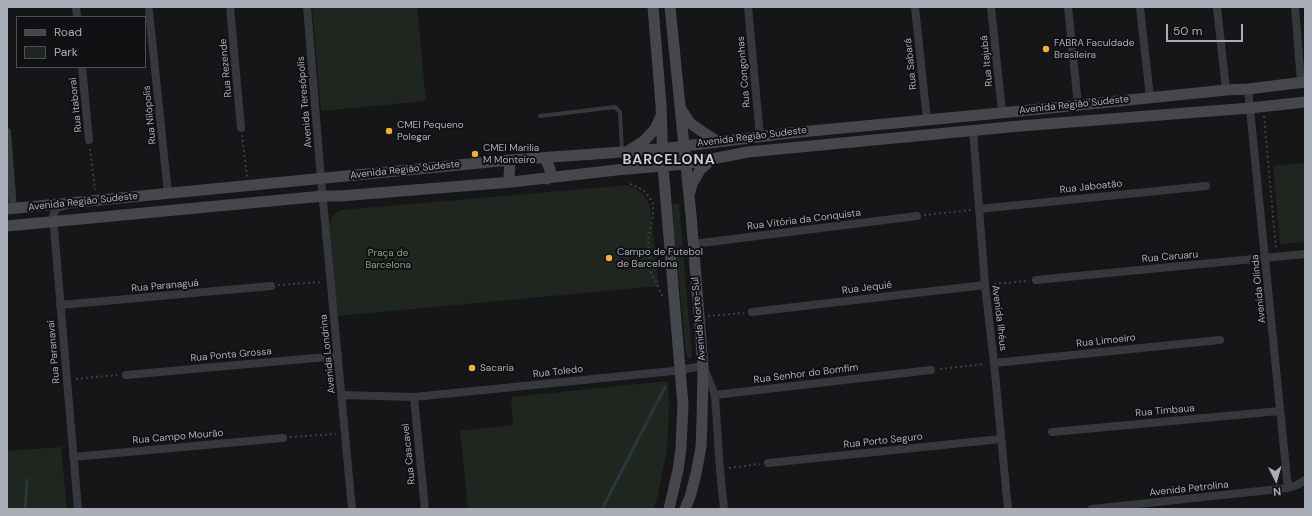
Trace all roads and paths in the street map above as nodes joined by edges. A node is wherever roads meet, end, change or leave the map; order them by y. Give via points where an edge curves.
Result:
1 (230, 7) edge
2 (307, 7) edge
3 (653, 7) edge
4 (670, 7) edge
5 (748, 7) edge
6 (915, 7) edge
7 (991, 7) edge
8 (1068, 7) edge
9 (1140, 7) edge
10 (1217, 7) edge
11 (1295, 7) edge
12 (149, 11) dead end
13 (82, 68) edge
14 (1303, 82) edge
15 (1248, 89) junction
16 (1226, 90) junction
17 (1150, 97) junction
18 (1305, 102) edge
19 (1078, 105) junction
20 (680, 108) junction
21 (1250, 108) junction
22 (1002, 112) junction
23 (1263, 112) dead end
24 (540, 116) dead end
25 (661, 116) junction
26 (927, 120) junction
27 (241, 128) joint
28 (973, 130) junction
29 (7, 132) edge
30 (760, 136) junction
31 (89, 140) joint
32 (717, 141) junction
33 (683, 146) junction
34 (663, 148) junction
35 (625, 152) junction
36 (545, 158) junction
37 (712, 158) junction
38 (510, 160) junction
39 (686, 164) junction
40 (663, 166) junction
41 (640, 168) junction
42 (321, 178) junction
43 (546, 179) junction
44 (512, 182) junction
45 (630, 184) dead end
46 (248, 186) junction
47 (1206, 186) dead end
48 (168, 194) junction
49 (323, 196) junction
50 (666, 196) junction
51 (689, 196) junction
52 (96, 201) junction
53 (71, 204) junction
54 (10, 209) edge
55 (979, 209) junction
56 (917, 216) joint
57 (54, 221) junction
58 (7, 226) edge
59 (693, 244) junction
60 (1276, 252) dead end
61 (1305, 254) edge
62 (1266, 258) junction
63 (1036, 280) joint
64 (331, 281) junction
65 (985, 285) junction
66 (271, 286) joint
67 (665, 302) dead end
68 (60, 305) junction
69 (752, 312) joint
70 (699, 317) junction
71 (1220, 340) dead end
72 (338, 356) junction
73 (994, 363) junction
74 (703, 366) junction
75 (681, 370) junction
76 (931, 370) joint
77 (126, 375) joint
78 (67, 380) junction
79 (715, 395) junction
80 (342, 396) junction
81 (414, 396) junction
82 (1280, 411) junction
83 (1052, 432) dead end
84 (345, 433) junction
85 (283, 438) joint
86 (1001, 439) junction
87 (74, 457) junction
88 (768, 463) joint
89 (720, 470) junction
90 (1305, 480) edge
91 (1288, 488) junction
92 (1154, 506) edge
93 (78, 509) edge
94 (352, 509) edge
95 (425, 509) edge
96 (669, 509) edge
97 (685, 509) edge
98 (724, 509) edge
99 (1008, 509) edge
100 (1092, 509) edge

1 - 27 street, Rua Rezende
2 - 42 street, Avenida Teresópolis
3 - 25 street
4 - 20 street, Avenida Norte-Sul
5 - 30 street, Rua Congonhas
6 - 26 street, Rua Sabará
7 - 22 street, Rua Itajubá
8 - 19 street
9 - 17 street
10 - 16 street
11 - 14 street
12 - 48 street, Rua Nilópolis
13 - 31 street, Rua Itaboraí
14 - 15 street, Avenida Região Sudeste
15 - 16 street, Avenida Região Sudeste
15 - 21 street, Avenida Olinda
16 - 17 street, Avenida Região Sudeste
17 - 19 street, Avenida Região Sudeste
18 - 21 street, Avenida Região Sudeste
19 - 22 street, Avenida Região Sudeste
20 - 32 street via 690,123
20 - 33 street, Avenida Norte-Sul
21 - 28 street, Avenida Região Sudeste
21 - 62 street, Avenida Olinda
22 - 26 street, Avenida Região Sudeste
23 - 60 path
24 - 35 lane via 616,108 620,112
25 - 34 street
25 - 35 street via 655,129 644,141
26 - 30 street, Avenida Região Sudeste
27 - 46 path
28 - 37 street, Avenida Região Sudeste via 748,152
28 - 55 street, Avenida Ilhéus
29 - 54 street
30 - 32 street, Avenida Região Sudeste
31 - 52 path
32 - 33 street, Avenida Região Sudeste
33 - 34 street, Avenida Região Sudeste
33 - 39 street, Avenida Norte-Sul
34 - 35 street, Avenida Região Sudeste
34 - 40 street
35 - 36 street, Avenida Região Sudeste
36 - 38 street, Avenida Região Sudeste
36 - 43 street via 550,169
37 - 39 street, Avenida Região Sudeste
37 - 51 street via 700,170
38 - 42 street, Avenida Região Sudeste
38 - 44 street
39 - 40 street, Avenida Região Sudeste
39 - 51 street, Avenida Norte-Sul
40 - 41 street, Avenida Região Sudeste
40 - 50 street
41 - 43 street, Avenida Região Sudeste
41 - 50 street via 656,174 661,180
42 - 46 street, Avenida Região Sudeste
42 - 49 street, Avenida Teresópolis
43 - 44 street, Avenida Região Sudeste
44 - 49 street, Avenida Região Sudeste
45 - 67 path via 643,190 652,204 653,217 648,239 650,269
46 - 48 street, Avenida Região Sudeste
47 - 55 street, Rua Jaboatão
48 - 52 street, Avenida Região Sudeste
49 - 57 street, Avenida Região Sudeste
49 - 64 street, Avenida Londrina
50 - 75 street
51 - 59 street, Avenida Norte-Sul
52 - 53 street, Avenida Região Sudeste
53 - 54 street, Avenida Região Sudeste
53 - 57 street via 56,208
55 - 56 path
55 - 65 street, Avenida Ilhéus
56 - 59 street, Rua Vitória da Conquista
57 - 58 street, Avenida Região Sudeste
57 - 68 street, Rua Paranavaí
59 - 70 street, Avenida Norte-Sul
61 - 62 street, Rua Caruaru
62 - 63 street, Rua Caruaru
62 - 82 street, Avenida Olinda
63 - 65 path
64 - 66 path
64 - 72 street, Avenida Londrina
65 - 69 street, Rua Jequié
65 - 73 street, Avenida Ilhéus
66 - 68 street, Rua Paranaguá
68 - 78 street, Rua Paranavaí
69 - 70 path
70 - 74 street, Avenida Norte-Sul
71 - 73 street, Rua Limoeiro
72 - 77 street, Rua Ponta Grossa
72 - 80 street, Avenida Londrina
73 - 76 path
73 - 86 street, Avenida Ilhéus
74 - 75 street, Rua Toledo
74 - 79 street
74 - 97 street, Avenida Norte-Sul via 701,447
75 - 81 street, Rua Toledo
75 - 96 street via 681,448
76 - 79 street, Rua Senhor do Bomfim
77 - 78 path
78 - 87 street, Rua Paranavaí
79 - 89 street
80 - 81 street, Rua Toledo
80 - 84 street, Avenida Londrina
81 - 95 street, Rua Cascavel
82 - 83 street, Rua Timbaua
82 - 91 street, Avenida Olinda
84 - 85 path
84 - 94 street, Avenida Londrina
85 - 87 street, Rua Campo Mourão
86 - 88 street, Rua Porto Seguro
86 - 99 street, Avenida Ilhéus
87 - 93 street, Rua Paranavaí
88 - 89 path
89 - 98 street
90 - 91 street, Avenida Petrolina
91 - 92 street, Avenida Petrolina
92 - 100 street, Avenida Petrolina

